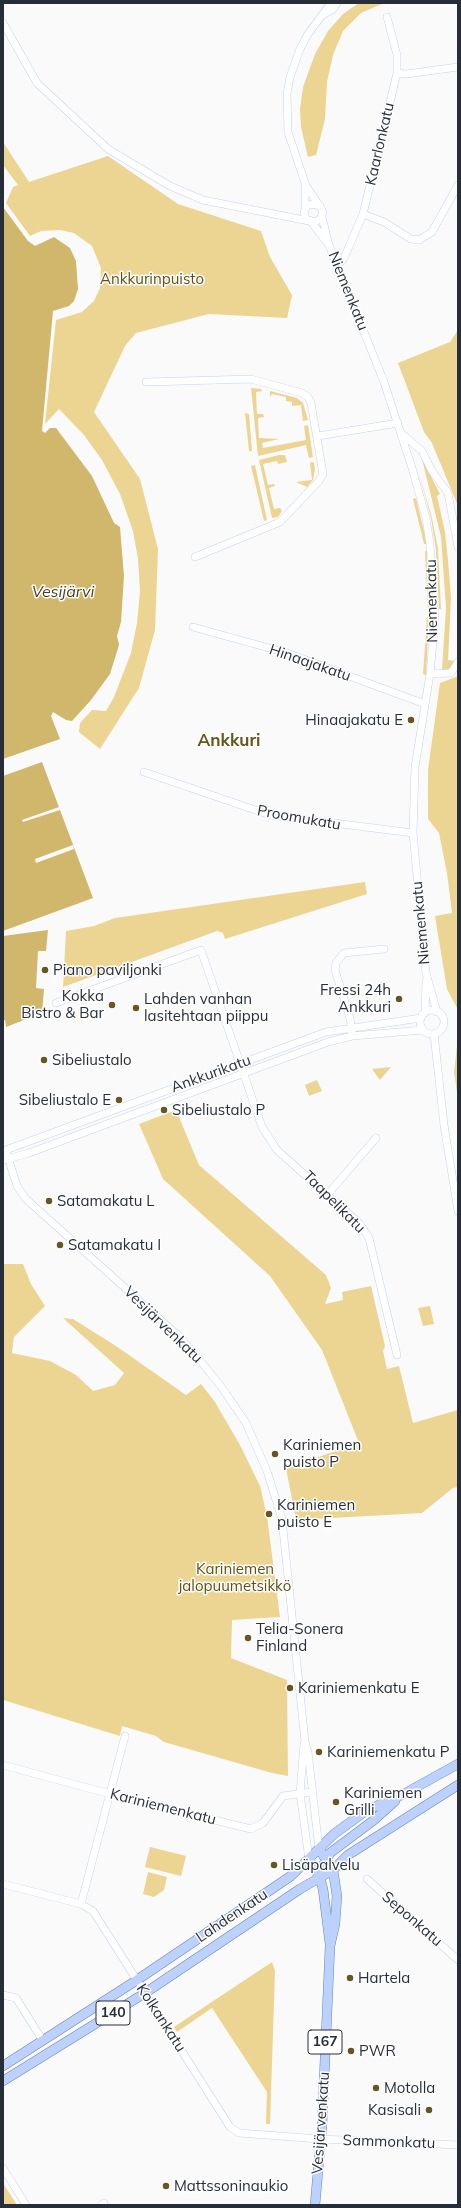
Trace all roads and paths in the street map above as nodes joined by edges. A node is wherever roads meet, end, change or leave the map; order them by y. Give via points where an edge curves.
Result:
1 (331, 3) edge
2 (337, 3) edge
3 (387, 17) dead end
4 (320, 18) junction
5 (3, 24) edge
6 (458, 67) edge
7 (397, 73) junction
8 (305, 183) junction
9 (458, 185) edge
10 (320, 206) junction
11 (304, 210) junction
12 (363, 214) junction
13 (322, 217) junction
14 (287, 218) junction
15 (310, 222) junction
16 (329, 245) junction
17 (337, 266) junction
18 (146, 382) dead end
19 (398, 423) junction
20 (401, 433) junction
21 (318, 436) junction
22 (458, 547) edge
23 (195, 557) dead end
24 (193, 627) dead end
25 (458, 662) edge
26 (430, 674) junction
27 (425, 704) junction
28 (144, 772) dead end
29 (413, 833) junction
30 (384, 948) dead end
31 (426, 973) junction
32 (56, 1003) dead end
33 (437, 1012) junction
34 (423, 1015) junction
35 (351, 1027) junction
36 (423, 1030) junction
37 (434, 1034) junction
38 (352, 1036) junction
39 (239, 1064) junction
40 (243, 1072) junction
41 (376, 1138) dead end
42 (4, 1151) edge
43 (6, 1160) edge
44 (328, 1194) junction
45 (458, 1211) edge
46 (396, 1355) dead end
47 (125, 1736) dead end
48 (305, 1742) junction
49 (458, 1764) edge
50 (3, 1765) edge
51 (458, 1785) edge
52 (311, 1792) junction
53 (300, 1793) junction
54 (110, 1794) junction
55 (402, 1795) junction
56 (319, 1849) junction
57 (309, 1859) junction
58 (325, 1859) junction
59 (333, 1870) junction
60 (320, 1878) junction
61 (367, 1879) dead end
62 (3, 1884) edge
63 (81, 1904) junction
64 (330, 1946) junction
65 (458, 1960) edge
66 (137, 1980) junction
67 (145, 1992) junction
68 (3, 1995) edge
69 (43, 2040) junction
70 (3, 2066) edge
71 (3, 2081) edge
72 (320, 2139) junction
73 (458, 2145) edge
74 (3, 2168) edge
75 (26, 2205) edge
76 (315, 2205) edge

1 - 4 street
2 - 4 street
3 - 7 street, Kaarlonkatu via 397,55
4 - 8 street via 300,49 287,94 288,132
5 - 14 street via 36,83 108,149 188,195
6 - 7 street
7 - 12 street, Kaarlonkatu
8 - 10 street
8 - 11 street
9 - 12 street via 432,232 419,240 411,239 384,222
10 - 11 street via 312,204
10 - 13 street
11 - 14 street
11 - 15 street
12 - 17 street, Kaarlonkatu via 344,258
13 - 15 street via 318,221
13 - 16 street, Niemenkatu
14 - 15 street
15 - 16 street, Niemenkatu
16 - 17 street, Niemenkatu
17 - 19 street, Niemenkatu
18 - 21 street via 251,379 302,393 311,403
19 - 20 street, Niemenkatu
19 - 21 street
20 - 22 street via 422,451 432,471 448,493
20 - 26 street, Niemenkatu via 426,518 430,544 435,620
21 - 23 street via 323,474 320,481 287,516 270,527
24 - 27 street, Hinaajakatu via 287,654
25 - 26 street via 450,673
26 - 27 street, Niemenkatu
27 - 29 street, Niemenkatu via 415,767
28 - 29 street, Proomukatu via 270,815
29 - 31 street, Niemenkatu
30 - 35 street via 344,953 336,963 335,970
31 - 33 street, Niemenkatu
31 - 34 street, Niemenkatu
32 - 39 street, Taapelikatu via 201,950
33 - 34 street via 431,1011
33 - 37 street via 443,1018 443,1025 441,1030
34 - 35 street, Ankkurikatu
34 - 36 street via 420,1024
35 - 38 street
35 - 39 street, Ankkurikatu via 326,1032
36 - 37 street
36 - 38 street, Ankkurikatu
37 - 45 street via 444,1125
38 - 40 street, Ankkurikatu
39 - 40 street, Taapelikatu
39 - 42 street, Ankkurikatu
40 - 43 street, Ankkurikatu
40 - 44 street, Taapelikatu via 262,1127 269,1138 278,1150
41 - 44 street
42 - 43 street, Vesijärvenkatu
43 - 48 street, Vesijärvenkatu via 17,1186 26,1199 182,1339 220,1384 246,1423 267,1472 282,1519
44 - 46 street, Taapelikatu via 360,1224 369,1238
47 - 54 street
48 - 52 street, Vesijärvenkatu
48 - 53 street, Vesijärvenkatu
49 - 55 main road, Lahdenkatu / 140
50 - 54 street, Kariniemenkatu
51 - 59 main road, Lahdenkatu / 140 via 348,1855
52 - 53 street, Kariniemenkatu
52 - 56 street, Vesijärvenkatu
53 - 54 street, Kariniemenkatu via 283,1796 263,1823 251,1828
53 - 57 street, Vesijärvenkatu
54 - 63 street
55 - 56 main road, Lahdenkatu / 140 via 367,1810 334,1834
55 - 58 main road
56 - 57 main road, Lahdenkatu / 140
56 - 58 main road, Vesijärvenkatu / 167
57 - 60 main road, Vesijärvenkatu / 167
57 - 66 main road, Lahdenkatu / 140 via 291,1876
58 - 59 main road, Vesijärvenkatu / 167
58 - 60 main road
59 - 60 main road, Lahdenkatu / 140
59 - 64 main road, Vesijärvenkatu / 167 via 337,1896
60 - 64 main road, Vesijärvenkatu / 167
60 - 67 main road, Lahdenkatu / 140
61 - 65 street, Seponkatu
62 - 63 street, Kolkankatu
63 - 66 street, Kolkankatu via 93,1911
64 - 72 main road, Vesijärvenkatu / 167
66 - 67 street, Kolkankatu
66 - 69 main road, Lahdenkatu / 140
67 - 71 main road, Lahdenkatu / 140
67 - 72 street, Kolkankatu via 230,2127 238,2133
68 - 69 street via 16,1998
69 - 70 main road, Lahdenkatu / 140
72 - 73 street, Sammonkatu
72 - 76 main road, Vesijärvenkatu / 167
74 - 75 street

